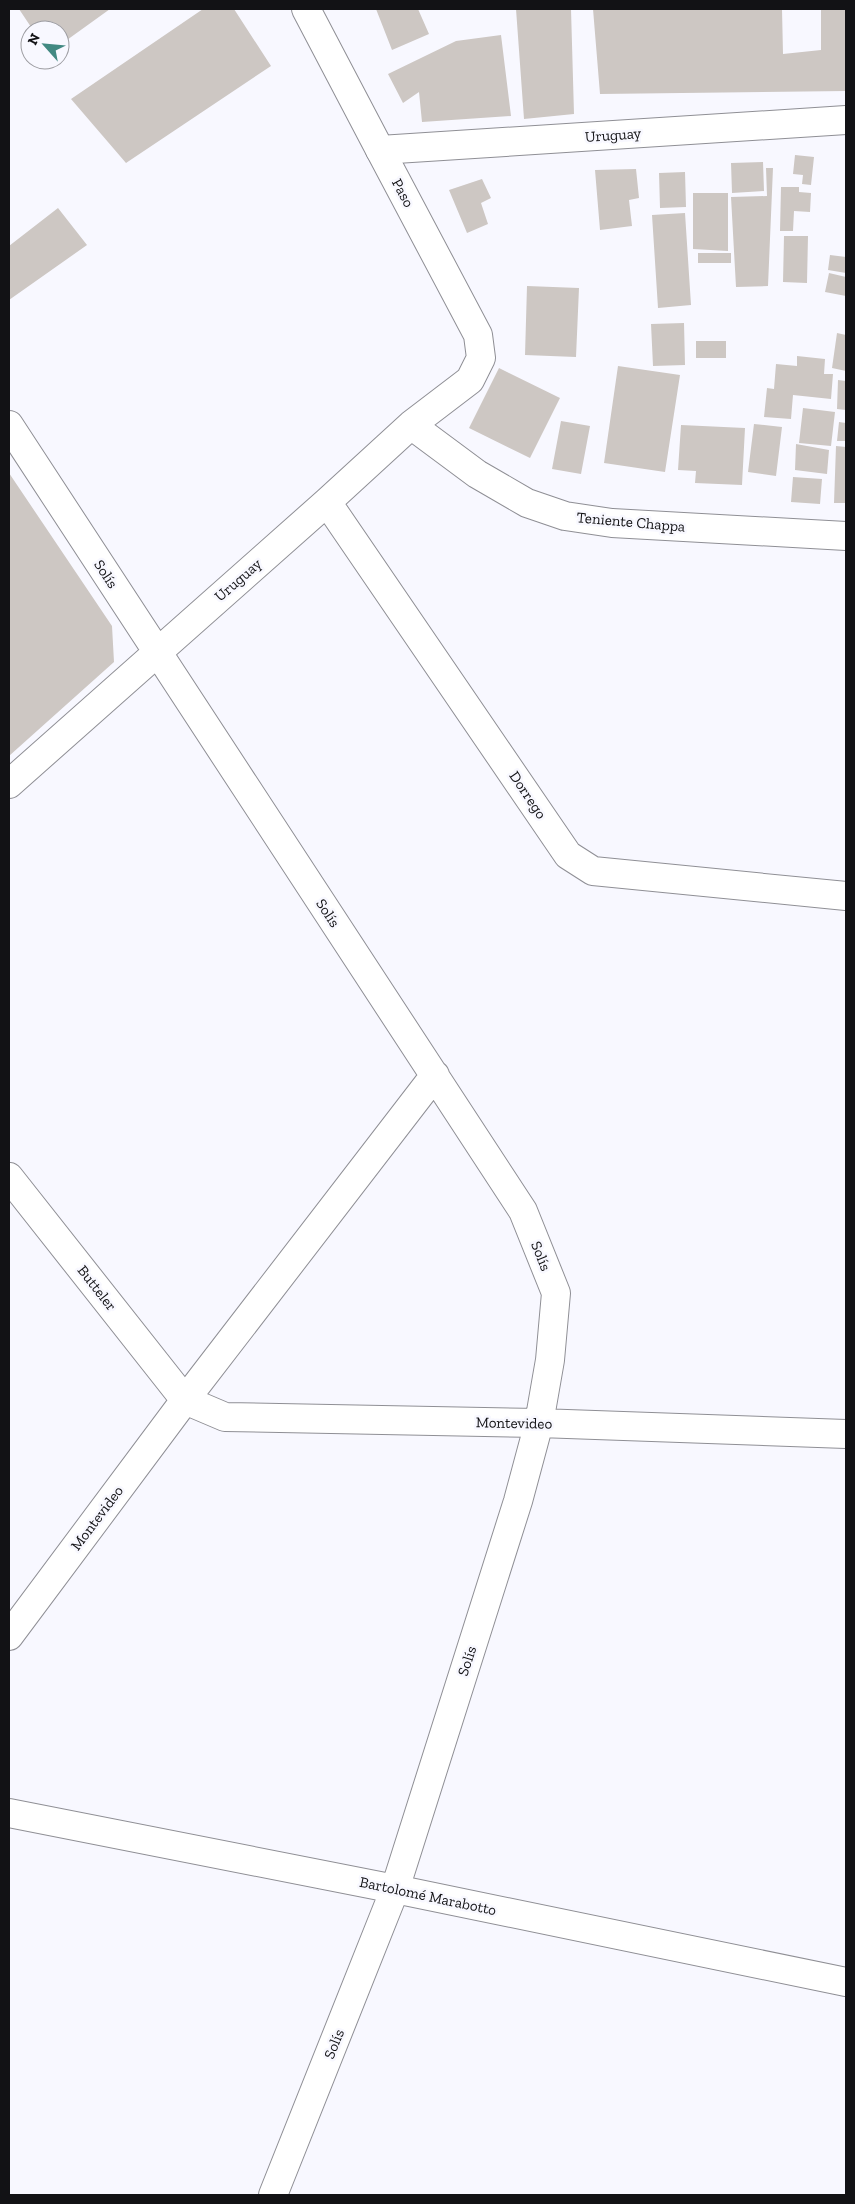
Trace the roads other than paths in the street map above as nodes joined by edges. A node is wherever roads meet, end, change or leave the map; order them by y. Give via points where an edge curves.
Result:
1 (306, 9) edge
2 (846, 120) edge
3 (380, 150) junction
4 (470, 380) joint
5 (9, 425) edge
6 (412, 425) junction
7 (327, 502) junction
8 (846, 536) edge
9 (156, 652) junction
10 (9, 784) edge
11 (846, 896) edge
12 (435, 1075) junction
13 (9, 1177) edge
14 (184, 1400) junction
15 (539, 1423) junction
16 (846, 1434) edge
17 (9, 1636) edge
18 (9, 1813) edge
19 (395, 1889) junction
20 (846, 1982) edge
21 (274, 2195) edge

1 - 3 street, Paso
2 - 3 street, Uruguay
3 - 4 street, Paso via 478,335 481,358
4 - 6 street, Uruguay
5 - 9 street, Solís
6 - 7 street, Uruguay
6 - 8 street, Teniente Chappa via 477,474 527,503 565,516 612,522
7 - 9 street, Uruguay
7 - 11 street, Dorrego via 568,855 593,871
9 - 10 street, Uruguay
9 - 12 street, Solís
12 - 14 street, Montevideo
12 - 15 street, Solís via 523,1211 556,1293 550,1360
13 - 14 street, Butteler
14 - 15 street, Montevideo via 225,1417
14 - 17 street, Montevideo
15 - 16 street, Montevideo
15 - 19 street, Solís via 518,1501
18 - 19 street, Bartolomé Marabotto
19 - 20 street, Bartolomé Marabotto
19 - 21 street, Solís

